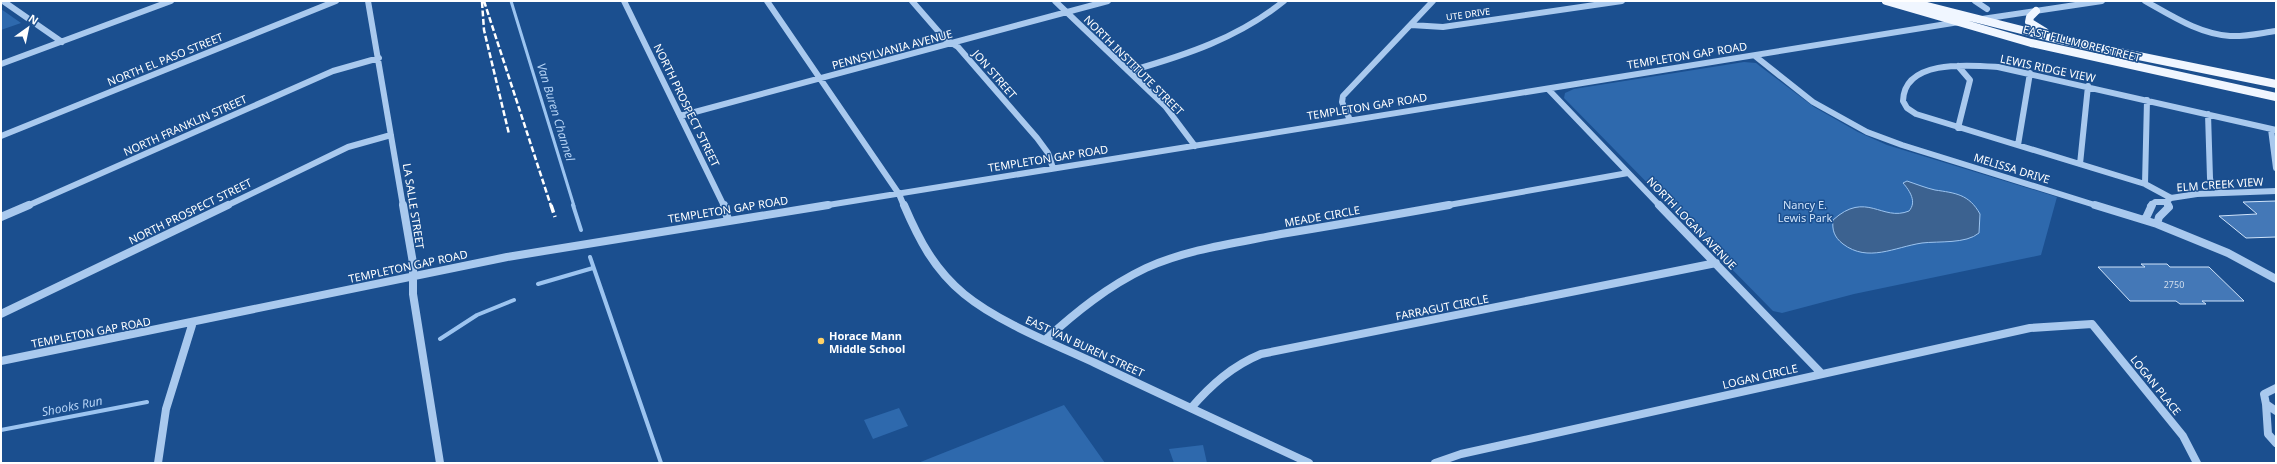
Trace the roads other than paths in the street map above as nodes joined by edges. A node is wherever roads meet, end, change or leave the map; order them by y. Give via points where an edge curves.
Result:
1 (5, 1) edge
2 (171, 1) edge
3 (336, 1) edge
4 (368, 1) edge
5 (624, 1) edge
6 (767, 1) edge
7 (912, 1) edge
8 (1055, 1) edge
9 (1108, 1) edge
10 (1284, 1) edge
11 (1434, 1) edge
12 (1622, 1) edge
13 (1886, 1) edge
14 (1908, 1) edge
15 (1975, 1) edge
16 (2102, 1) edge
17 (2145, 1) edge
18 (1987, 9) dead end
19 (2036, 11) junction
20 (1067, 12) junction
21 (1976, 20) junction
22 (1956, 23) junction
23 (1411, 25) junction
24 (2276, 31) edge
25 (62, 42) junction
26 (951, 43) junction
27 (2124, 53) junction
28 (1755, 56) junction
29 (379, 58) junction
30 (1, 64) edge
31 (1958, 66) junction
32 (1130, 72) junction
33 (2030, 73) junction
34 (820, 78) junction
35 (2276, 84) edge
36 (2088, 86) junction
37 (1548, 89) junction
38 (2276, 97) edge
39 (2147, 100) junction
40 (2208, 114) junction
41 (680, 116) junction
42 (1350, 120) junction
43 (1958, 128) junction
44 (2273, 130) edge
45 (391, 135) junction
46 (1, 136) edge
47 (2018, 145) junction
48 (1195, 146) junction
49 (2080, 164) junction
50 (1053, 168) junction
51 (2276, 168) edge
52 (1628, 173) junction
53 (2145, 184) junction
54 (2276, 191) edge
55 (2222, 193) junction
56 (899, 194) junction
57 (2169, 200) junction
58 (1, 217) edge
59 (728, 220) junction
60 (2144, 220) junction
61 (2157, 224) junction
62 (1716, 263) junction
63 (413, 276) junction
64 (2275, 278) edge
65 (1, 314) edge
66 (193, 322) junction
67 (2092, 324) joint
68 (1045, 340) junction
69 (1, 361) edge
70 (1821, 373) junction
71 (2276, 388) edge
72 (2266, 404) junction
73 (1191, 408) junction
74 (2276, 411) edge
75 (2276, 443) edge
76 (158, 463) edge
77 (440, 463) edge
78 (1309, 463) edge
79 (1435, 463) edge
80 (2197, 463) edge

1 - 25 street
2 - 25 street
3 - 46 street, NORTH EL PASO STREET
4 - 29 street, LA SALLE STREET
5 - 41 street, NORTH PROSPECT STREET
6 - 34 street, EAST VAN BUREN STREET
7 - 26 street, JON STREET
8 - 20 street, NORTH INSTITUTE STREET
9 - 20 street, PENNSYLVANIA AVENUE
10 - 32 street via 1232,37 1189,54
11 - 23 street
12 - 23 street, UTE DRIVE via 1442,27
13 - 22 main road, EAST FILLMORE STREET
14 - 21 main road, EAST FILLMORE STREET
15 - 18 street
16 - 19 street, TEMPLETON GAP ROAD
17 - 24 street via 2188,24 2216,34 2240,36
19 - 21 street, TEMPLETON GAP ROAD
19 - 27 main road via 2029,22 2040,30
20 - 26 street, PENNSYLVANIA AVENUE
20 - 32 street, NORTH INSTITUTE STREET
21 - 22 street, TEMPLETON GAP ROAD
21 - 27 main road, EAST FILLMORE STREET
22 - 28 street, TEMPLETON GAP ROAD
22 - 38 main road, EAST FILLMORE STREET via 2137,68
23 - 42 street via 1343,96 1342,102
25 - 30 street
26 - 34 street, PENNSYLVANIA AVENUE
26 - 50 street, JON STREET via 1038,138 1048,153
27 - 35 main road, EAST FILLMORE STREET
28 - 37 street, TEMPLETON GAP ROAD
28 - 60 street, MELISSA DRIVE via 1813,102 1865,131 1902,145
29 - 45 street, LA SALLE STREET
29 - 58 street, NORTH FRANKLIN STREET via 333,71
31 - 33 street, LEWIS RIDGE VIEW via 1998,67
31 - 43 street via 1970,80
31 - 43 street, LEWIS RIDGE VIEW via 1914,76 1909,79 1902,99 1905,107 1916,114
32 - 48 street, NORTH INSTITUTE STREET via 1165,106
33 - 36 street, LEWIS RIDGE VIEW
33 - 47 street
34 - 41 street, PENNSYLVANIA AVENUE
34 - 56 street, EAST VAN BUREN STREET
36 - 39 street, LEWIS RIDGE VIEW
36 - 49 street
37 - 42 street, TEMPLETON GAP ROAD
37 - 52 street, NORTH LOGAN AVENUE
39 - 40 street, LEWIS RIDGE VIEW
39 - 53 street
40 - 44 street, LEWIS RIDGE VIEW
40 - 55 street via 2210,178 2211,183
41 - 59 street, NORTH PROSPECT STREET via 725,207
42 - 48 street, TEMPLETON GAP ROAD
43 - 47 street, LEWIS RIDGE VIEW
44 - 51 street
45 - 63 street, LA SALLE STREET
45 - 65 street, NORTH PROSPECT STREET via 348,147
47 - 49 street, LEWIS RIDGE VIEW
48 - 50 street, TEMPLETON GAP ROAD
49 - 53 street, LEWIS RIDGE VIEW
50 - 56 street, TEMPLETON GAP ROAD
52 - 62 street, NORTH LOGAN AVENUE
52 - 68 street, MEADE CIRCLE via 1222,245 1175,256 1114,284 1080,307
53 - 57 street, LEWIS RIDGE VIEW
54 - 55 street, ELM CREEK VIEW
55 - 57 street, ELM CREEK VIEW
56 - 59 street, TEMPLETON GAP ROAD
56 - 68 street, EAST VAN BUREN STREET via 921,244 950,281 979,305
57 - 60 street, ELM CREEK VIEW via 2155,202
57 - 61 street, ELM CREEK VIEW via 2169,207 2159,217
59 - 63 street, TEMPLETON GAP ROAD
60 - 61 street, MELISSA DRIVE
61 - 64 street, MELISSA DRIVE via 2228,252
62 - 70 street, NORTH LOGAN AVENUE
62 - 73 street, FARRAGUT CIRCLE via 1261,354 1244,360 1216,379
63 - 66 street, TEMPLETON GAP ROAD
63 - 77 street, LA SALLE STREET via 412,294
66 - 69 street, TEMPLETON GAP ROAD
66 - 76 street via 167,402
67 - 70 street, LOGAN CIRCLE via 2030,328
67 - 80 street, LOGAN PLACE via 2178,430
68 - 73 street, EAST VAN BUREN STREET
70 - 79 street, LOGAN CIRCLE via 1462,454
71 - 72 street via 2264,394
72 - 74 street
72 - 75 street via 2268,434
73 - 78 street, EAST VAN BUREN STREET

